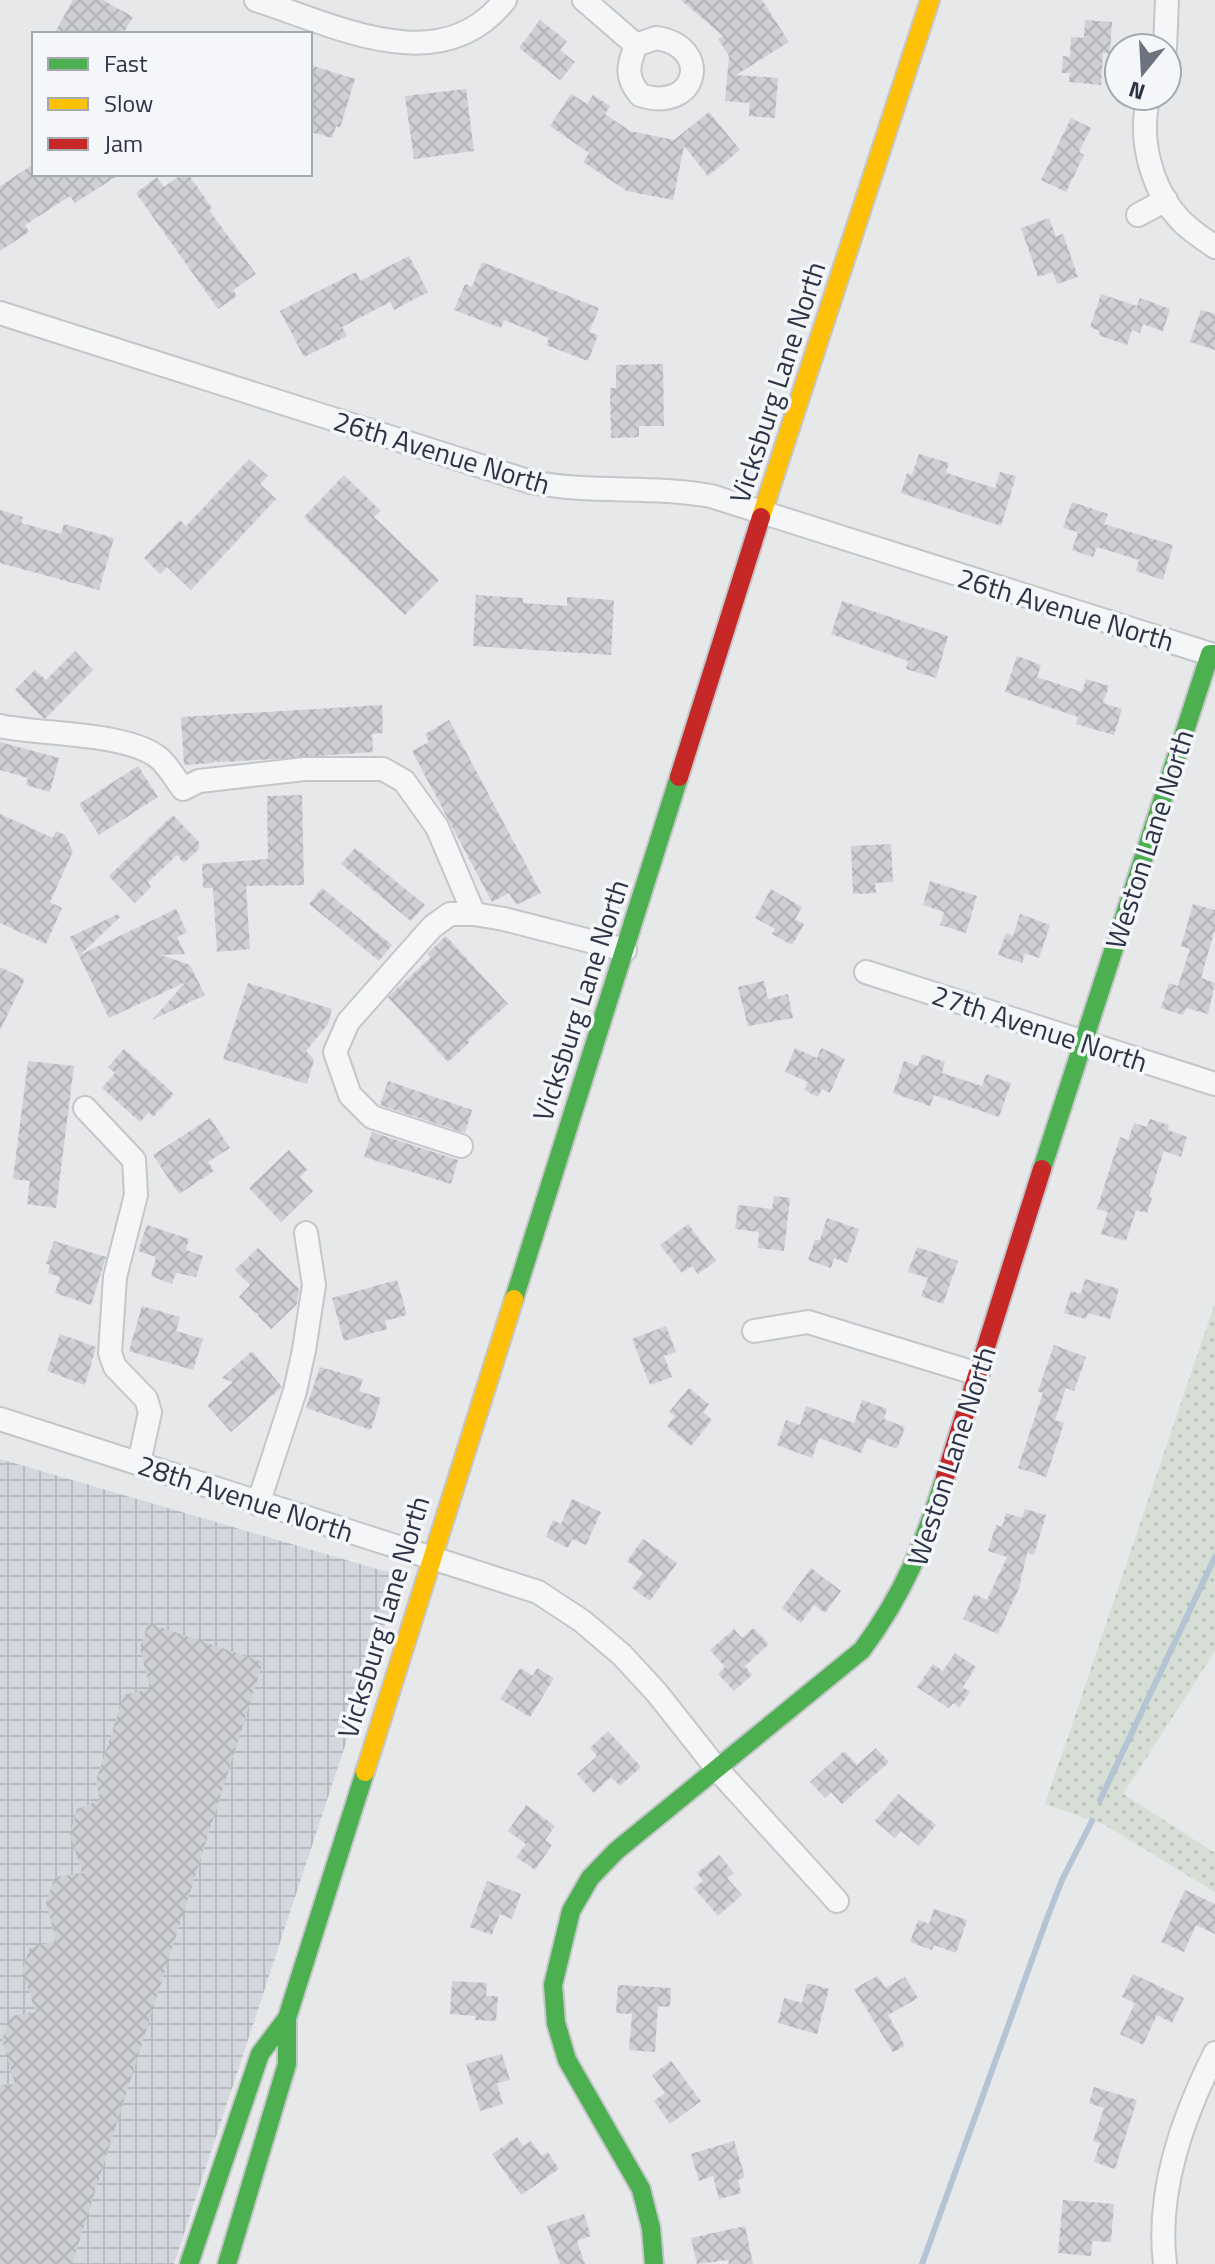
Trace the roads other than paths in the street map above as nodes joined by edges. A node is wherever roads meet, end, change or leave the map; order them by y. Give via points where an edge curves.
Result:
1 (505, 0) edge
2 (584, 0) edge
3 (930, 0) edge
4 (1167, 0) edge
5 (261, 1) edge
6 (1166, 32) edge
7 (636, 45) dead end
8 (1148, 112) edge
9 (1166, 200) junction
10 (1138, 215) dead end
11 (1215, 247) edge
12 (0, 313) edge
13 (762, 514) junction
14 (1213, 654) edge
15 (0, 726) edge
16 (474, 914) junction
17 (625, 950) junction
18 (866, 972) dead end
19 (1082, 1042) junction
20 (1215, 1084) edge
21 (85, 1108) dead end
22 (461, 1146) dead end
23 (306, 1233) dead end
24 (754, 1331) dead end
25 (978, 1374) junction
26 (0, 1419) edge
27 (139, 1463) junction
28 (258, 1504) junction
29 (431, 1558) junction
30 (717, 1769) junction
31 (837, 1901) dead end
32 (287, 2018) junction
33 (1215, 2053) edge
34 (189, 2264) edge
35 (227, 2264) edge
36 (654, 2264) edge
37 (1165, 2264) edge

1 - 5 street via 484,23 452,39 423,44 397,44
2 - 7 street
3 - 13 main road, Vicksburg Lane North
4 - 6 street
8 - 9 street via 1145,139
9 - 10 street
9 - 11 street via 1187,227
12 - 13 street, 26th Avenue North via 531,482 595,491 681,491
13 - 14 street, 26th Avenue North
13 - 17 main road, Vicksburg Lane North
14 - 19 main road, Weston Lane North
15 - 16 street via 134,746 159,758 183,789 199,781 305,769 383,769 404,781 437,827
16 - 17 street
16 - 22 street via 450,914 432,927 348,1022 335,1052 350,1095 372,1117
17 - 29 main road, Vicksburg Lane North
18 - 19 street, 27th Avenue North
19 - 20 street, 27th Avenue North
19 - 25 main road, Weston Lane North
21 - 27 street via 134,1160 136,1195 115,1277 110,1353 150,1412
23 - 28 street via 314,1285 304,1350
24 - 25 street via 808,1322
25 - 30 main road, Weston Lane North via 926,1539 888,1616 862,1650
26 - 27 street, 28th Avenue North
27 - 28 street, 28th Avenue North
28 - 29 street, 28th Avenue North
29 - 30 street, 28th Avenue North via 538,1592 582,1621 657,1693
29 - 32 main road, Vicksburg Lane North
30 - 31 street, 28th Avenue North
30 - 36 main road, Weston Lane North via 590,1878 571,1911 553,1985 556,2023 567,2060 641,2189
32 - 34 main road, Vicksburg Lane North via 260,2054
32 - 35 main road, Vicksburg Lane North via 287,2064
33 - 37 street via 1176,2149 1167,2200

